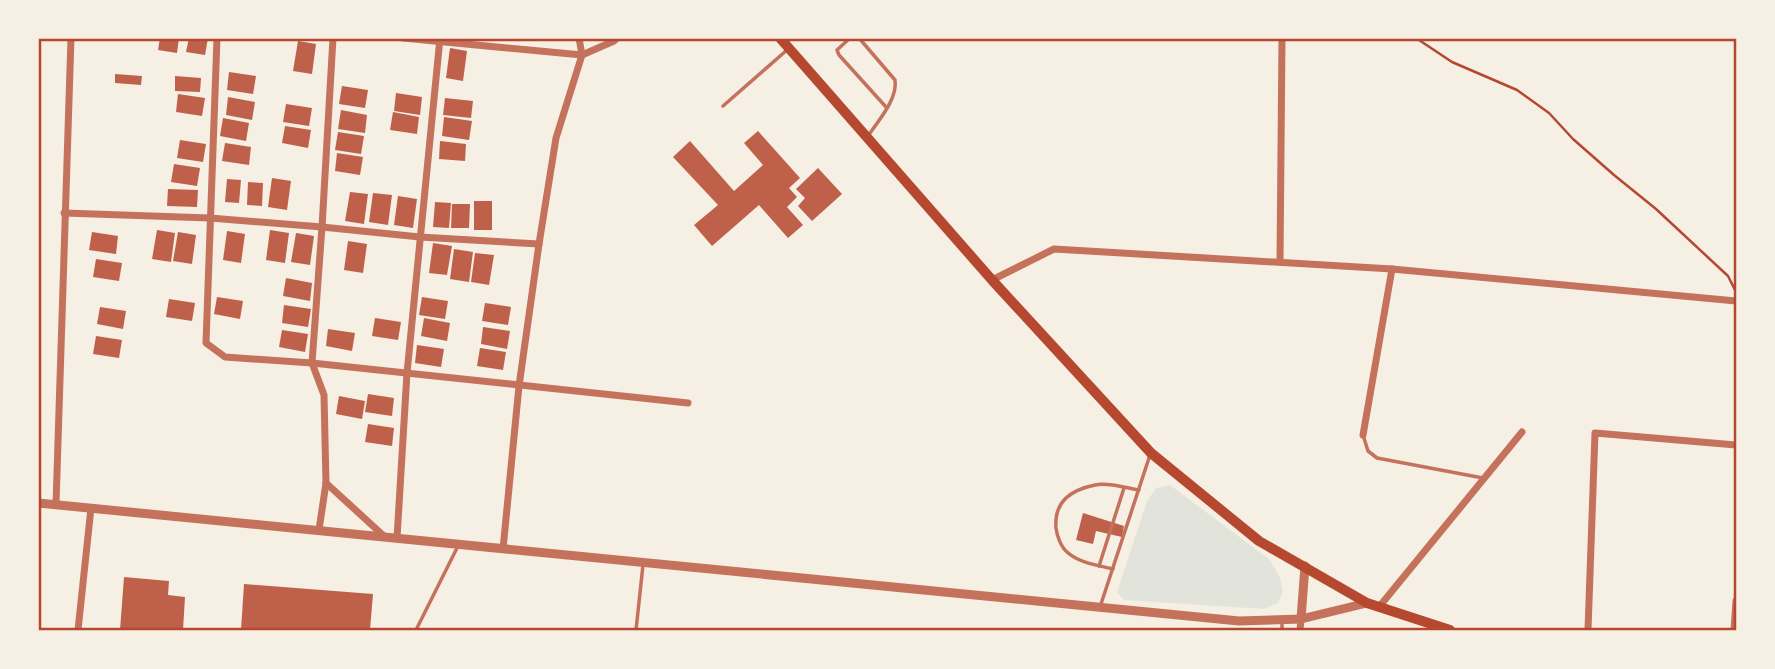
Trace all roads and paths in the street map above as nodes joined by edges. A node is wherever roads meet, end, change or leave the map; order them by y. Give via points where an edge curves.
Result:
1 (71, 38) edge
2 (217, 38) edge
3 (333, 38) edge
4 (403, 38) edge
5 (579, 38) edge
6 (617, 38) edge
7 (780, 38) edge
8 (850, 38) edge
9 (859, 38) edge
10 (1282, 38) edge
11 (1416, 38) edge
12 (440, 40) edge
13 (789, 49) junction
14 (582, 55) junction
15 (723, 106) dead end
16 (887, 108) junction
17 (866, 137) junction
18 (64, 213) junction
19 (210, 218) junction
20 (322, 227) junction
21 (420, 237) junction
22 (539, 244) junction
23 (1280, 262) junction
24 (1392, 269) junction
25 (992, 281) junction
26 (1737, 294) edge
27 (1737, 301) edge
28 (312, 363) junction
29 (407, 373) junction
30 (519, 386) junction
31 (688, 403) dead end
32 (1522, 432) dead end
33 (1363, 435) joint
34 (1737, 446) edge
35 (1151, 453) junction
36 (1485, 478) junction
37 (326, 482) junction
38 (1124, 488) junction
39 (1139, 490) junction
40 (38, 503) edge
41 (56, 505) junction
42 (91, 508) junction
43 (319, 530) junction
44 (385, 537) junction
45 (397, 538) junction
46 (459, 544) junction
47 (503, 549) junction
48 (643, 562) junction
49 (1099, 566) junction
50 (1305, 566) junction
51 (1113, 569) junction
52 (1737, 601) edge
53 (1367, 603) junction
54 (1380, 607) junction
55 (1100, 608) junction
56 (1301, 619) junction
57 (1282, 620) junction
58 (78, 631) edge
59 (416, 631) edge
60 (636, 631) edge
61 (1282, 631) edge
62 (1300, 631) edge
63 (1450, 631) edge
64 (1588, 631) edge
65 (1734, 631) edge

1 - 18 street
2 - 19 street
3 - 20 street
4 - 12 street
5 - 14 street
6 - 14 street
7 - 13 main road
8 - 16 lane via 840,46 839,55
9 - 16 lane via 895,80
10 - 23 street
11 - 26 path via 1452,62 1517,90 1549,113 1728,276
12 - 14 street
12 - 21 street
13 - 15 lane
13 - 17 main road
14 - 22 street via 556,138
16 - 17 lane
17 - 25 main road
18 - 19 street
18 - 41 street
19 - 20 street
19 - 28 street via 206,343 225,357
20 - 21 street
20 - 28 street
21 - 22 street
21 - 29 street
22 - 30 street
23 - 24 street
23 - 25 street via 1054,249
24 - 27 street
24 - 33 street
25 - 35 main road
28 - 29 street
28 - 37 street via 324,395
29 - 30 street
29 - 45 street
30 - 31 street
30 - 47 street
32 - 36 street
33 - 36 lane via 1368,451 1377,458
34 - 64 street via 1595,433
35 - 39 lane
35 - 50 main road via 1259,541
36 - 54 street
37 - 43 street
37 - 44 street
38 - 39 lane
38 - 49 lane
38 - 49 lane via 1098,484 1077,491 1063,500 1055,515 1056,533 1065,551
39 - 51 lane
40 - 41 street
41 - 42 street
42 - 43 street
42 - 58 street
43 - 44 street
44 - 45 street
45 - 46 street
46 - 47 street
46 - 59 lane
47 - 48 street
48 - 55 street
48 - 60 lane
49 - 51 lane
50 - 53 main road
50 - 56 street
51 - 55 lane
52 - 65 street
53 - 54 main road
53 - 56 street
54 - 63 main road
55 - 57 street via 1239,621
56 - 57 street
56 - 62 street
57 - 61 lane

